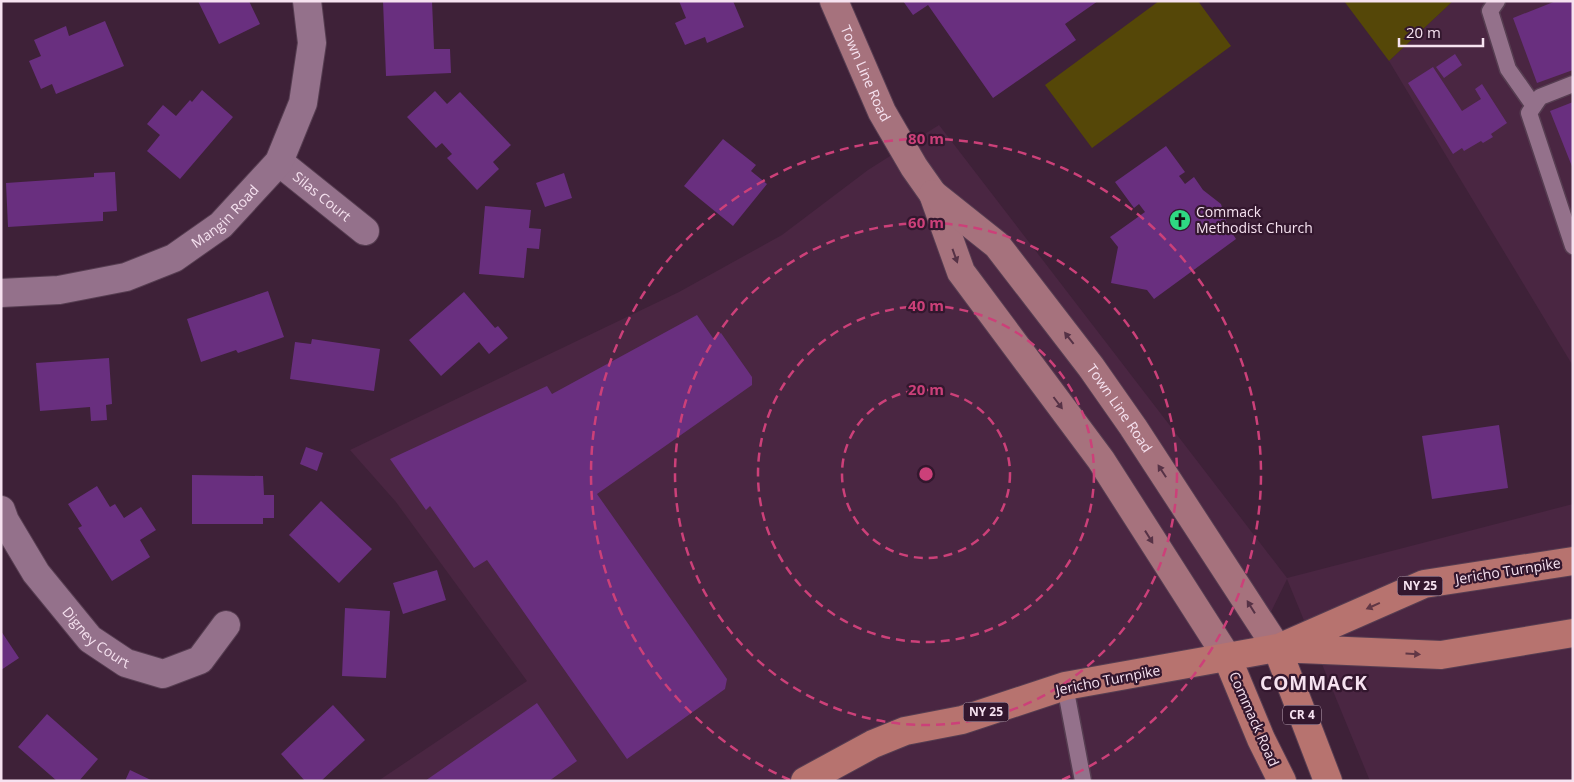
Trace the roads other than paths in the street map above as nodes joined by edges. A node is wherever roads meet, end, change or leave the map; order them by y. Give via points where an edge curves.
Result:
1 (307, 1) edge
2 (834, 1) edge
3 (1497, 1) edge
4 (1573, 84) edge
5 (1534, 106) junction
6 (279, 162) junction
7 (933, 194) junction
8 (365, 231) dead end
9 (1573, 246) edge
10 (1, 293) edge
11 (1, 510) edge
12 (1573, 561) edge
13 (226, 626) dead end
14 (1573, 633) edge
15 (1277, 648) junction
16 (1227, 657) junction
17 (1065, 686) junction
18 (805, 781) edge
19 (1083, 781) edge
20 (1282, 781) edge
21 (1328, 781) edge

1 - 6 street, Mangin Road via 312,43 303,103
2 - 7 main road, Town Line Road / CR 4 via 882,112
3 - 5 lane via 1490,11 1508,70
4 - 5 lane via 1540,97
5 - 9 lane via 1529,113
6 - 8 street, Silas Court
6 - 10 street, Mangin Road via 221,225 174,258 126,277 59,290
15 -> 7 main road, Town Line Road / CR 4 via 1085,359 997,246
7 -> 16 main road, Town Line Road / CR 4 via 961,272 1101,460
11 - 13 street, Digney Court via 36,573 90,639 126,663 163,674 200,660
12 -> 15 main road, Jericho Turnpike / NY 25 via 1424,584
15 -> 14 main road, Jericho Turnpike / NY 25 via 1441,655
15 - 16 main road, Jericho Turnpike / NY 25
15 - 21 main road, CR 4
16 - 17 main road, Jericho Turnpike / NY 25
16 - 20 main road, Commack Road / CR 4 via 1261,740
17 - 18 main road, Jericho Turnpike / NY 25 via 962,720 905,731 873,744
17 - 19 lane

